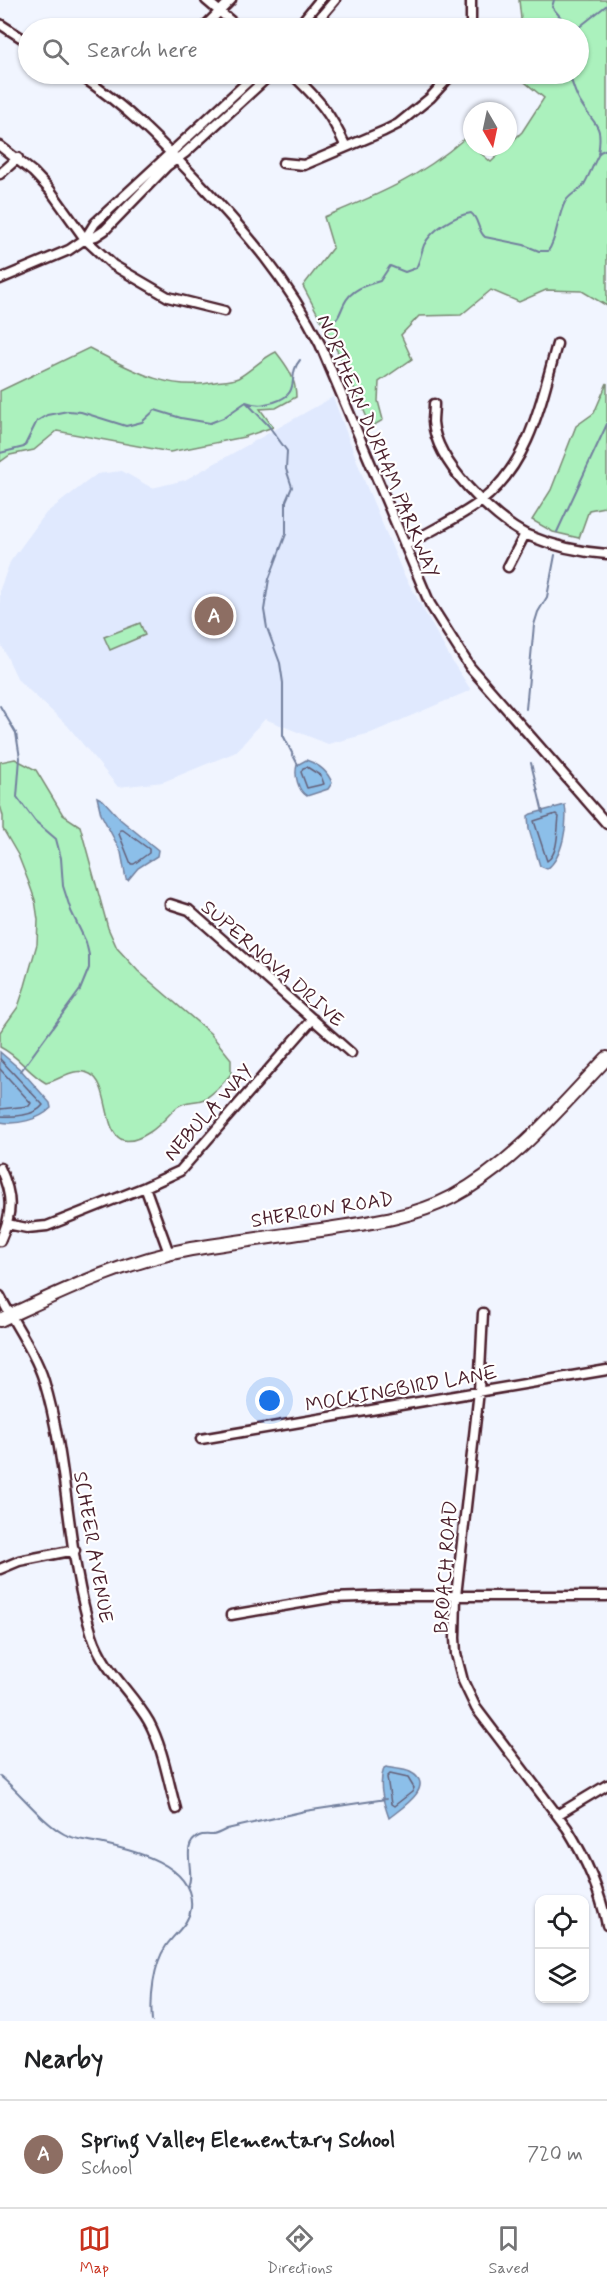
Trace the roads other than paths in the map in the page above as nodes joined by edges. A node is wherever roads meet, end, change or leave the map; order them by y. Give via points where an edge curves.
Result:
1 (206, 0) edge
2 (231, 0) edge
3 (320, 0) edge
4 (335, 0) edge
5 (471, 0) edge
6 (219, 12) junction
7 (213, 18) edge
8 (226, 18) edge
9 (305, 18) edge
10 (320, 18) edge
11 (471, 18) edge
12 (0, 24) edge
13 (18, 36) edge
14 (92, 84) edge
15 (246, 84) edge
16 (260, 84) edge
17 (303, 84) edge
18 (443, 84) edge
19 (0, 146) edge
20 (346, 147) junction
21 (173, 155) junction
22 (18, 158) junction
23 (283, 163) dead end
24 (0, 174) edge
25 (85, 239) junction
26 (0, 279) edge
27 (224, 311) dead end
28 (557, 344) dead end
29 (434, 404) dead end
30 (480, 502) junction
31 (525, 534) junction
32 (405, 546) junction
33 (607, 554) edge
34 (508, 567) dead end
35 (607, 824) edge
36 (170, 904) dead end
37 (313, 1019) junction
38 (351, 1053) dead end
39 (607, 1058) edge
40 (0, 1168) edge
41 (144, 1187) junction
42 (7, 1224) junction
43 (0, 1241) edge
44 (169, 1253) junction
45 (0, 1296) edge
46 (483, 1314) dead end
47 (5, 1318) edge
48 (607, 1370) edge
49 (479, 1391) junction
50 (201, 1439) dead end
51 (75, 1550) junction
52 (0, 1569) edge
53 (456, 1596) junction
54 (607, 1596) edge
55 (231, 1615) dead end
56 (607, 1785) edge
57 (176, 1809) dead end
58 (557, 1815) junction
59 (604, 1895) edge
60 (607, 1925) edge

1 - 6 street
2 - 6 street
3 - 9 street
4 - 10 street
5 - 11 street
6 - 7 street
6 - 8 street
12 - 13 street
14 - 21 street, NORTHERN DURHAM PARKWAY via 126,108
15 - 21 street
16 - 21 street via 185,153
17 - 20 street via 320,100
18 - 20 street via 398,124
19 - 22 street
20 - 23 street via 304,165
21 - 25 street via 95,223
21 - 32 street, NORTHERN DURHAM PARKWAY via 248,235 303,312 336,378
22 - 24 street
22 - 25 street via 50,190
25 - 26 street via 69,250
25 - 27 street via 113,265 154,291
28 - 30 street via 524,449 506,477
29 - 30 street via 437,437 455,470
30 - 31 street
30 - 32 street
31 - 33 street via 571,550
31 - 34 street
32 - 35 street, NORTHERN DURHAM PARKWAY via 430,604 470,667
36 - 37 street, SUPERNOVA DRIVE via 189,910
37 - 38 street, SUPERNOVA DRIVE
37 - 41 street, NEBULA WAY via 185,1166
39 - 44 main road, SHERRON ROAD via 518,1150 482,1179 434,1206 373,1222
40 - 42 street via 10,1194
41 - 42 street, NEBULA WAY via 47,1226
41 - 44 street
42 - 43 street
44 - 47 main road, SHERRON ROAD via 122,1267
45 - 47 street, SCHEER AVENUE
46 - 49 street, BROACH ROAD
47 - 51 street, SCHEER AVENUE via 44,1379
48 - 49 street, MOCKINGBIRD LANE
49 - 50 street, MOCKINGBIRD LANE
49 - 53 street, BROACH ROAD
51 - 52 street
51 - 57 street, SCHEER AVENUE via 93,1636 112,1674 149,1723
53 - 54 street
53 - 55 street via 330,1598
53 - 58 street, BROACH ROAD via 456,1654 470,1696
56 - 58 street
58 - 59 street, BROACH ROAD
59 - 60 street, BROACH ROAD

